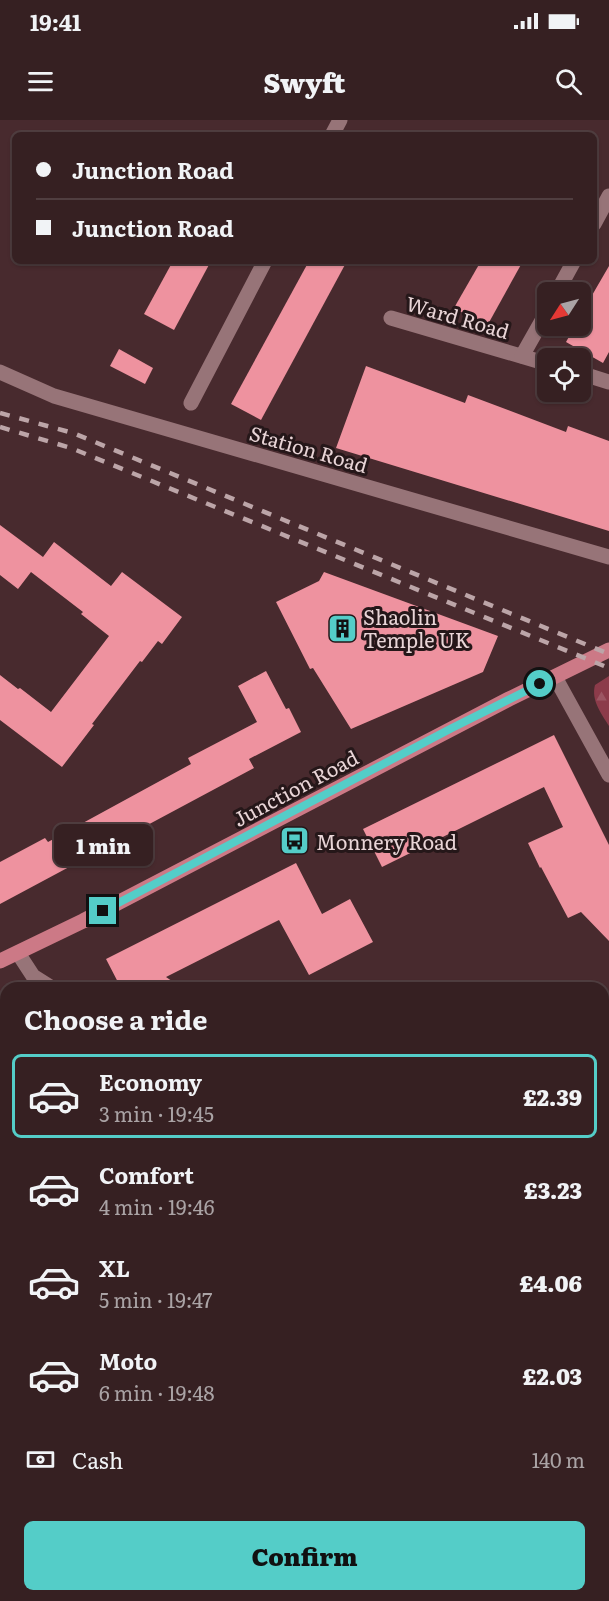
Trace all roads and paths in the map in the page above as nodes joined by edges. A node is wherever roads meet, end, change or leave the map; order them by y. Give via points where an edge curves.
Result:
1 (609, 196) edge
2 (597, 218) edge
3 (263, 264) edge
4 (572, 264) edge
5 (562, 282) edge
6 (392, 318) dead end
7 (537, 329) edge
8 (522, 356) junction
9 (537, 361) edge
10 (0, 372) edge
11 (591, 377) edge
12 (609, 382) edge
13 (190, 403) dead end
14 (609, 557) edge
15 (609, 650) edge
16 (555, 677) junction
17 (609, 775) edge
18 (18, 953) junction
19 (0, 961) edge
20 (43, 982) edge

1 - 2 street
3 - 13 street
4 - 5 street
6 - 8 street, Ward Road
7 - 8 street
8 - 9 street, Ward Road
10 - 14 street, Station Road via 54,396
11 - 12 street
15 - 16 main road, Junction Road
16 - 17 street
16 - 18 main road, Junction Road
18 - 19 main road, Junction Road
18 - 20 street via 33,975

